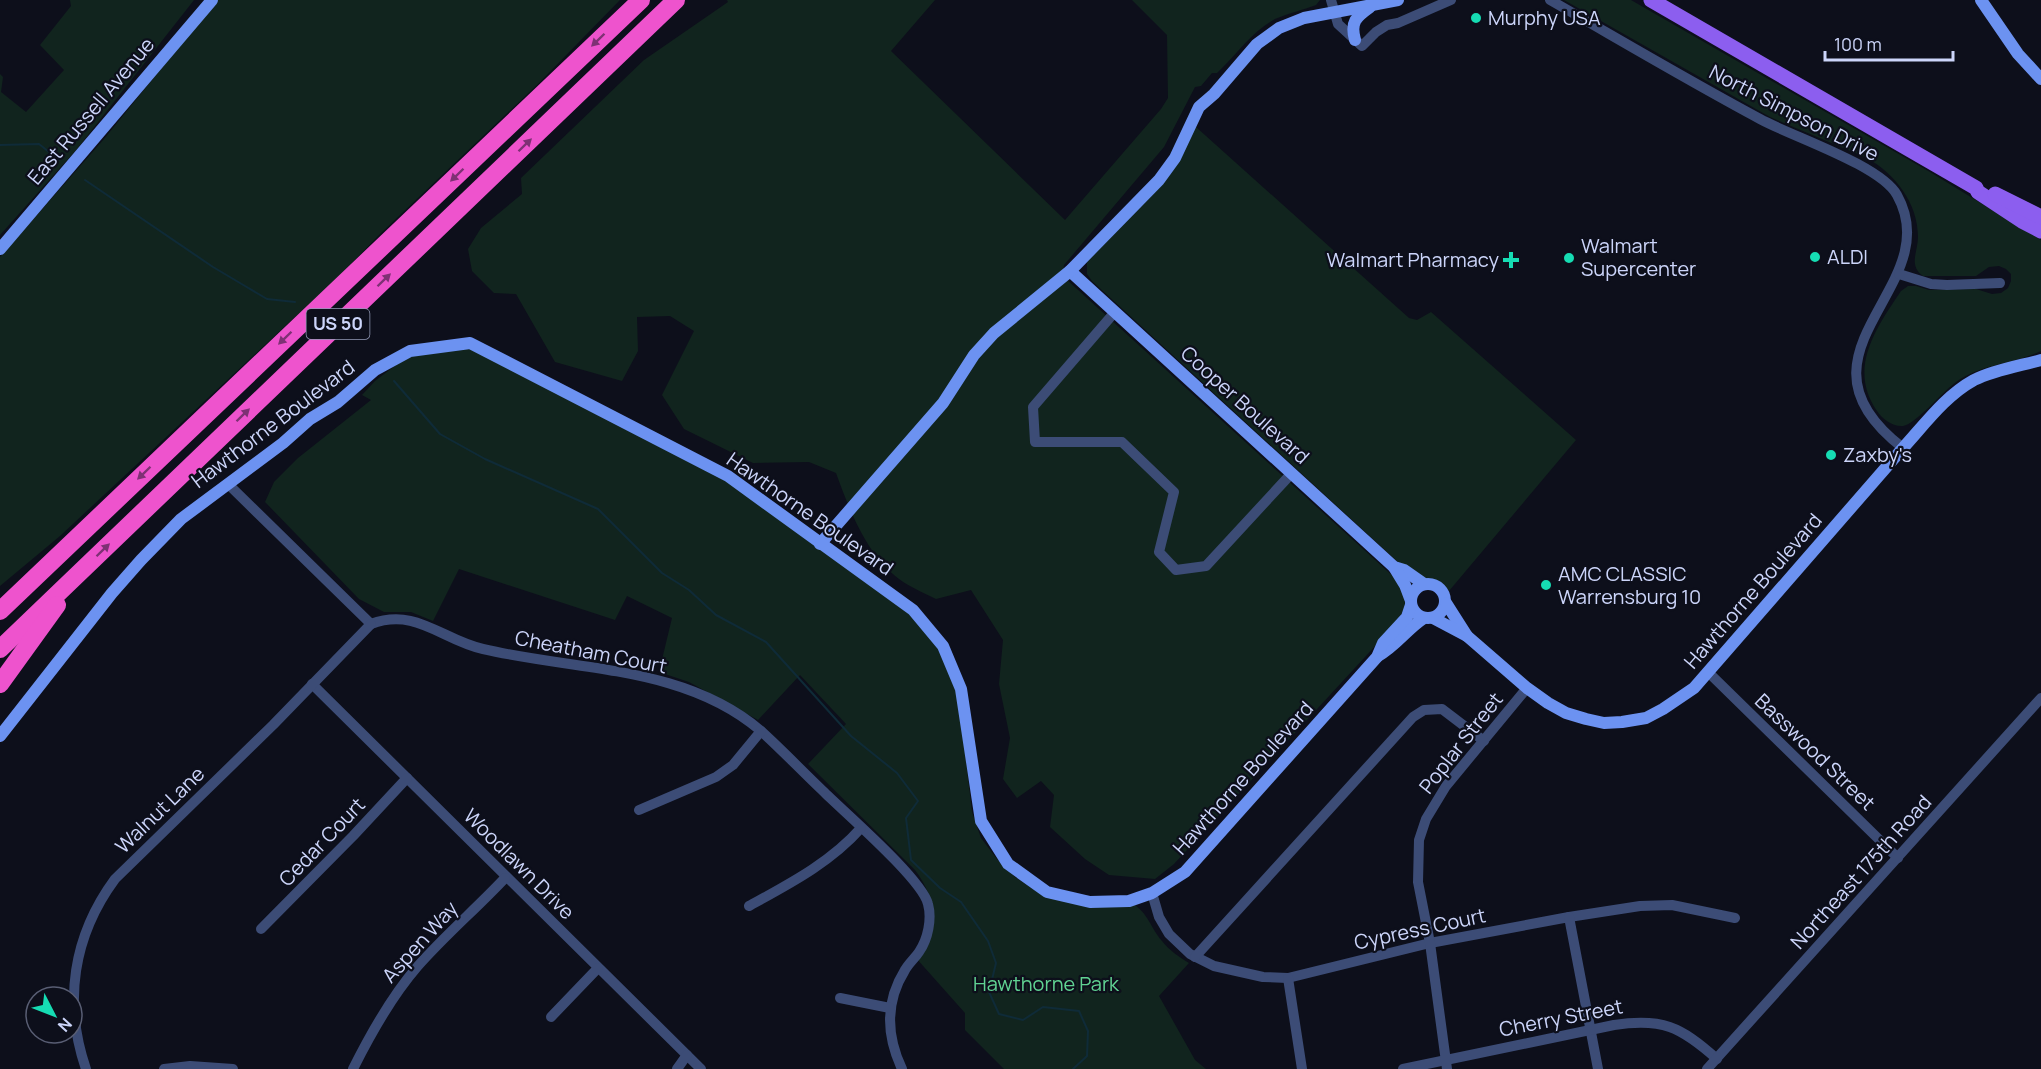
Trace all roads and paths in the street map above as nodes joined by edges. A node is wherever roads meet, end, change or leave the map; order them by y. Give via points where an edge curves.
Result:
1 (212, 0) edge
2 (641, 0) edge
3 (676, 0) edge
4 (1351, 0) edge
5 (1398, 0) edge
6 (1451, 0) edge
7 (1550, 0) edge
8 (1651, 0) edge
9 (1981, 0) edge
10 (1332, 6) edge
11 (1372, 6) junction
12 (1355, 40) junction
13 (2041, 79) edge
14 (1976, 188) junction
15 (2041, 217) edge
16 (2041, 231) edge
17 (0, 249) edge
18 (1070, 271) junction
19 (1899, 273) junction
20 (2000, 283) dead end
21 (1114, 313) junction
22 (2041, 360) edge
23 (1903, 448) junction
24 (1291, 474) junction
25 (228, 484) junction
26 (96, 519) junction
27 (820, 544) junction
28 (1394, 567) junction
29 (81, 571) junction
30 (1424, 584) junction
31 (0, 594) edge
32 (1411, 603) junction
33 (1446, 603) junction
34 (0, 610) edge
35 (1429, 618) junction
36 (371, 624) junction
37 (1467, 636) junction
38 (0, 649) edge
39 (1377, 657) junction
40 (1708, 672) junction
41 (0, 684) edge
42 (312, 684) junction
43 (1527, 688) junction
44 (2041, 698) edge
45 (761, 730) junction
46 (0, 736) edge
47 (1484, 741) junction
48 (407, 778) junction
49 (639, 810) dead end
50 (861, 828) junction
51 (1898, 858) junction
52 (505, 878) junction
53 (1152, 893) junction
54 (748, 906) dead end
55 (1569, 917) junction
56 (1735, 918) dead end
57 (261, 929) dead end
58 (1430, 943) junction
59 (1195, 957) junction
60 (598, 968) junction
61 (1288, 978) junction
62 (840, 998) dead end
63 (890, 1008) junction
64 (551, 1017) dead end
65 (1591, 1029) junction
66 (687, 1056) junction
67 (1716, 1059) junction
68 (1446, 1065) edge
69 (86, 1069) edge
70 (164, 1069) edge
71 (233, 1069) edge
72 (353, 1069) edge
73 (677, 1069) edge
74 (700, 1069) edge
75 (902, 1069) edge
76 (1302, 1069) edge
77 (1403, 1069) edge
78 (1598, 1069) edge
79 (1707, 1069) edge

1 - 17 street, East Russell Avenue
2 -> 26 highway, US 50
29 -> 3 highway, US 50
4 - 11 street
5 - 11 street
6 - 12 street via 1387,25 1362,46
7 - 19 street, North Simpson Drive via 1782,131 1866,168 1888,184 1897,195 1907,225
8 - 14 main road
9 - 13 street via 2018,54
10 - 11 street
10 - 12 street via 1338,24
10 - 18 street via 1279,28 1257,44 1199,107 1159,180
11 - 12 street via 1357,18
14 - 15 main road
14 - 16 main road
18 - 21 street, Cooper Boulevard
18 - 27 street via 994,333 974,355 943,403
19 - 20 street via 1931,284
19 - 23 street, North Simpson Drive via 1862,340 1857,369 1862,402 1868,413
21 - 24 street, Cooper Boulevard
21 - 24 street via 1033,407 1035,442 1122,442 1174,492 1159,552 1176,570 1206,566
22 - 23 street, Hawthorne Boulevard via 1993,373 1956,392
23 - 40 street, Hawthorne Boulevard
24 - 28 street, Cooper Boulevard
25 - 27 street, Hawthorne Boulevard via 375,370 410,351 470,343 728,476
25 - 36 street
25 - 46 street, Hawthorne Boulevard via 181,519 136,565
26 - 31 highway
26 - 34 highway, US 50
27 - 53 street, Hawthorne Boulevard via 913,610 943,646 961,689 981,821 1008,864 1047,892 1090,902 1129,901
28 - 30 street, Cooper Boulevard
28 - 32 street, Cooper Boulevard
29 - 38 highway, US 50
29 - 41 highway
30 - 32 street via 1414,591
30 - 33 street via 1440,588
32 - 35 street via 1416,614
32 - 39 street, Hawthorne Boulevard via 1407,617 1383,643
33 - 35 street via 1442,613
33 - 37 street, Hawthorne Boulevard
35 - 37 street, Hawthorne Boulevard
35 - 39 street, Hawthorne Boulevard via 1410,628
36 - 42 street, Walnut Lane
36 - 45 street, Cheatham Court via 383,619 405,619 481,649 653,679 710,698
37 - 43 street, Hawthorne Boulevard
39 - 53 street, Hawthorne Boulevard via 1185,872
40 - 43 street, Hawthorne Boulevard via 1694,688 1663,710 1622,722 1604,723 1566,712
40 - 51 street, Basswood Street
42 - 48 street, Woodlawn Drive
42 - 69 street, Walnut Lane via 115,879 104,895 80,951 73,998 78,1046
43 - 47 street, Poplar Street
44 - 51 street, Northeast 175th Road
45 - 49 street via 733,765 716,777
45 - 50 street, Cheatham Court
47 - 58 street, Poplar Street via 1435,803 1419,840 1419,882
47 - 59 street via 1442,709 1424,710 1413,717
48 - 52 street, Woodlawn Drive
48 - 57 street, Cedar Court
50 - 54 street via 830,857
50 - 63 street, Cheatham Court via 890,855 928,901 927,936 897,984
51 - 67 street, Northeast 175th Road
52 - 60 street, Woodlawn Drive
52 - 72 street, Aspen Way via 396,993
53 - 59 street, Cypress Court via 1169,934
55 - 56 street, Cypress Court via 1672,905
55 - 58 street, Cypress Court
55 - 65 street
58 - 61 street, Cypress Court
58 - 68 street, Poplar Street
59 - 61 street, Cypress Court via 1237,972
60 - 64 street
60 - 66 street, Woodlawn Drive
61 - 76 street
62 - 63 street
63 - 75 street, Cheatham Court via 890,1034
65 - 67 street, Cherry Street via 1649,1021 1686,1035
65 - 68 street, Cherry Street
65 - 78 street
66 - 73 street
66 - 74 street, Woodlawn Drive
67 - 79 street, Northeast 175th Road
68 - 77 street, Cherry Street
70 - 71 street

